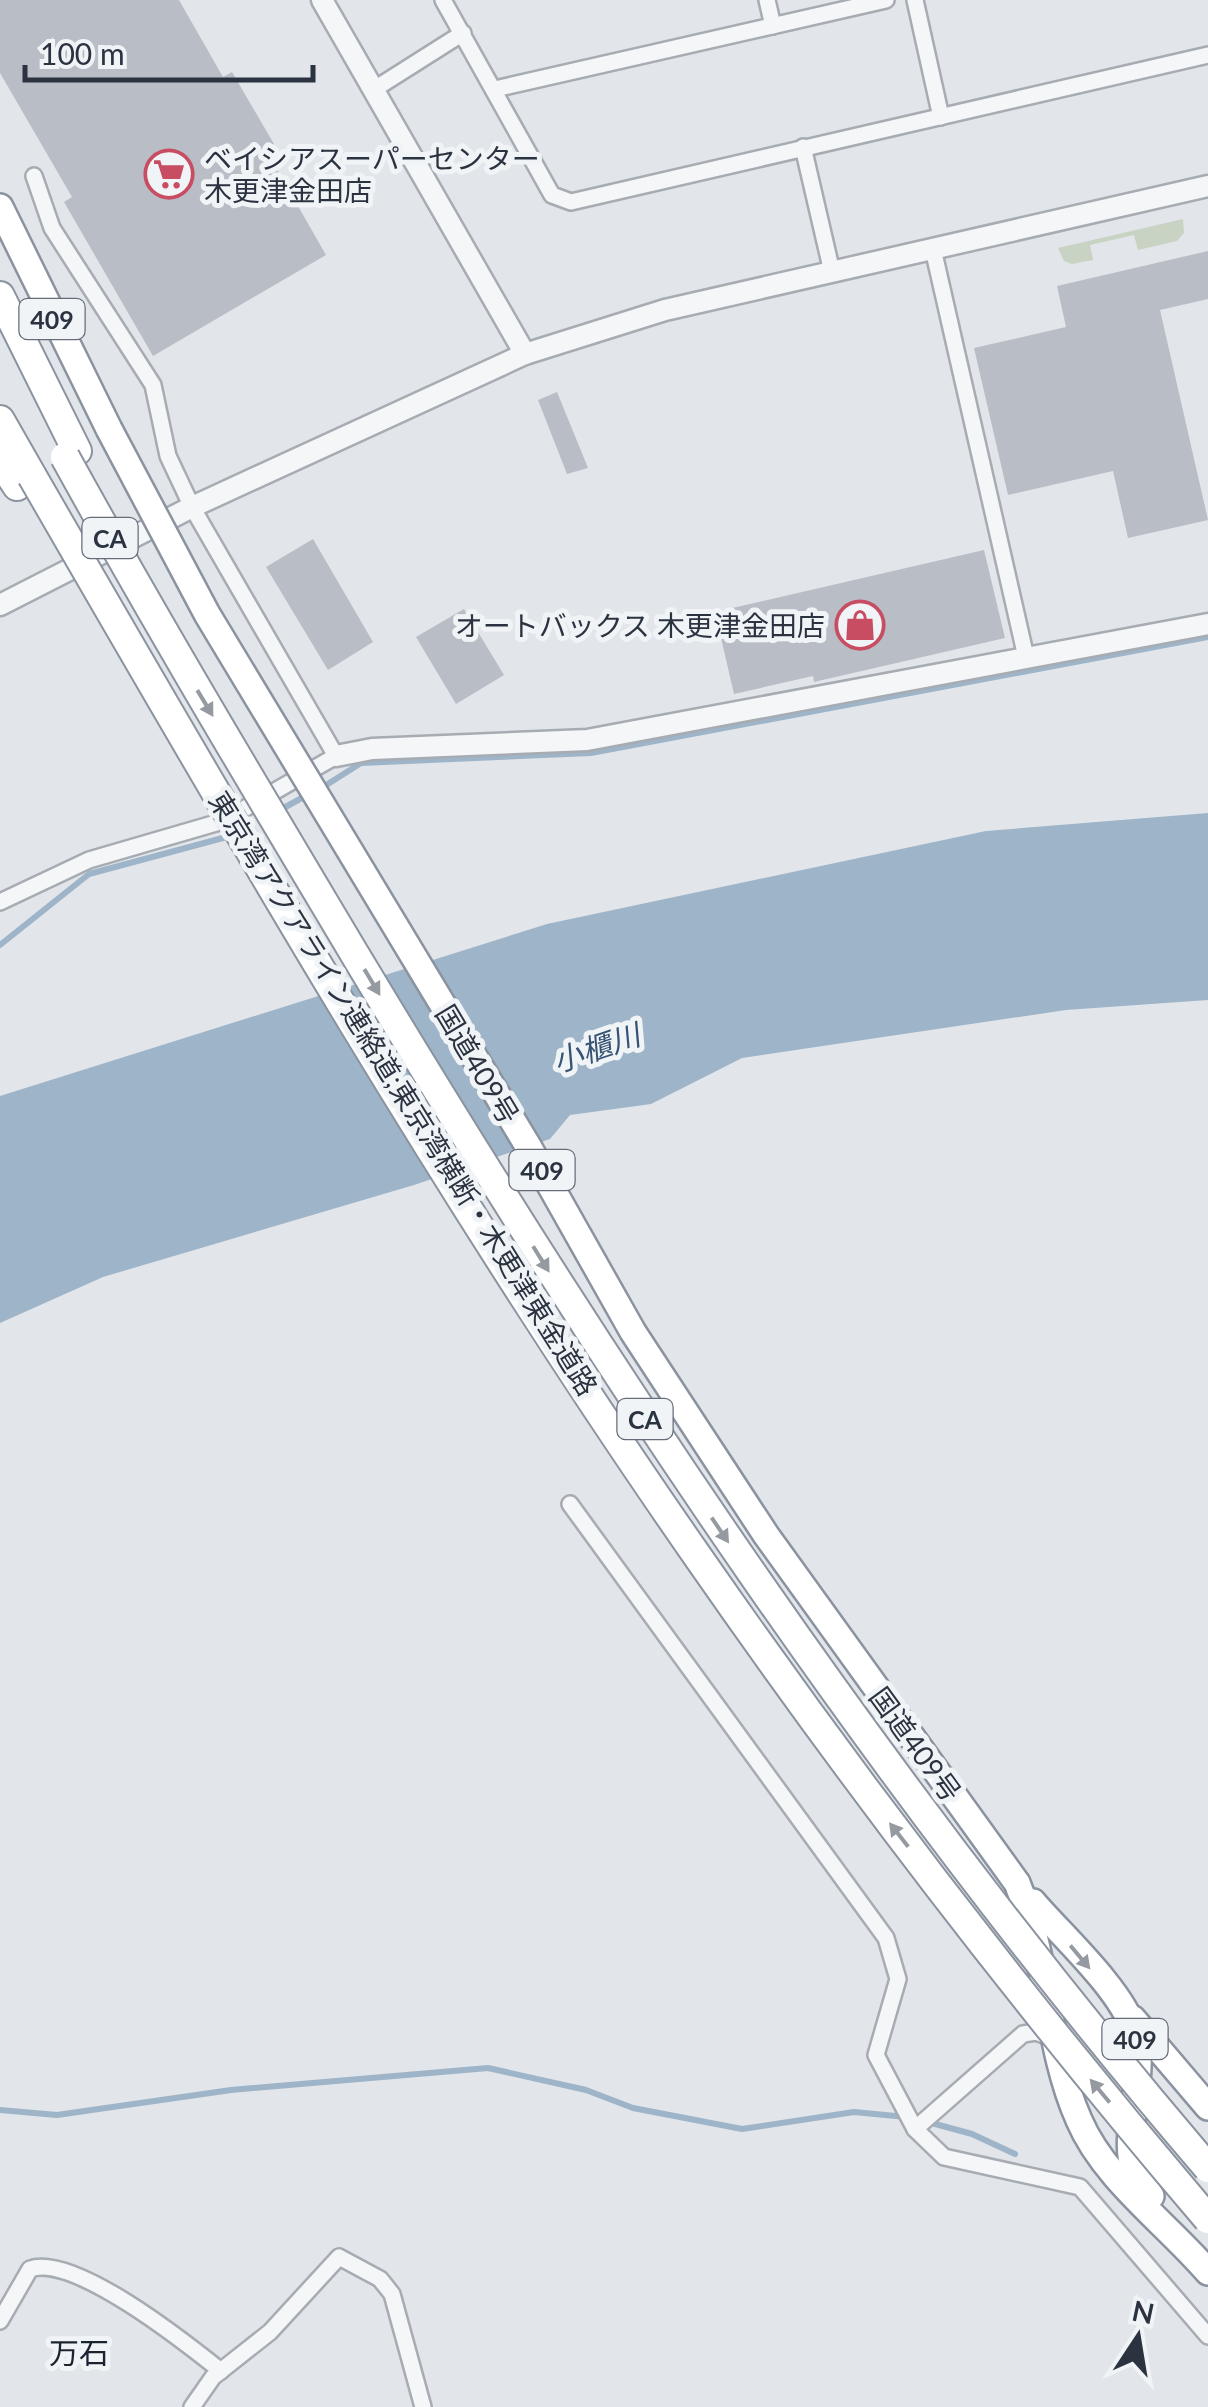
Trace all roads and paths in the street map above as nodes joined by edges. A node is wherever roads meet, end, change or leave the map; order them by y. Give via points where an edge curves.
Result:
1 (322, 0) edge
2 (443, 0) edge
3 (767, 0) edge
4 (886, 0) edge
5 (915, 0) edge
6 (773, 26) junction
7 (462, 33) junction
8 (1208, 55) edge
9 (495, 89) junction
10 (373, 90) junction
11 (941, 117) junction
12 (803, 147) junction
13 (34, 176) dead end
14 (1208, 186) edge
15 (0, 206) edge
16 (933, 249) junction
17 (832, 272) junction
18 (0, 296) edge
19 (0, 339) edge
20 (524, 354) junction
21 (0, 420) edge
22 (71, 454) junction
23 (0, 460) edge
24 (24, 481) junction
25 (192, 507) junction
26 (0, 605) edge
27 (1208, 624) edge
28 (1026, 657) junction
29 (336, 756) junction
30 (0, 902) edge
31 (570, 1504) dead end
32 (1017, 1883) junction
33 (1123, 2007) junction
34 (1058, 2040) junction
35 (1208, 2107) edge
36 (915, 2129) junction
37 (1208, 2168) edge
38 (1208, 2219) edge
39 (1168, 2226) junction
40 (1208, 2272) edge
41 (0, 2322) edge
42 (1208, 2336) edge
43 (221, 2371) junction
44 (192, 2407) edge
45 (424, 2407) edge

1 - 10 street
2 - 7 street
3 - 6 street
4 - 6 street
5 - 11 street
6 - 9 street
7 - 9 street
7 - 10 street
8 - 11 street
9 - 12 street via 560,201
10 - 20 street
11 - 12 street
12 - 17 street
13 - 25 street via 52,228 153,384 168,456
14 - 16 street
15 - 32 highway, 国道409号 / 409, bridge via 207,614 633,1332 766,1536
16 - 17 street
16 - 28 street
17 - 20 street via 665,310
18 - 22 highway
19 - 22 highway, 東京湾アクアライン連絡道;東京湾横断・木更津東金道路 / CA
20 - 25 street
21 - 24 highway
22 -> 37 highway, 東京湾アクアライン連絡道;東京湾横断・木更津東金道路 / CA, bridge via 154,619 476,1156 728,1544 885,1764
23 - 24 highway
38 -> 24 highway, 東京湾アクアライン連絡道;東京湾横断・木更津東金道路 / CA, bridge via 1050,2031 858,1783 695,1553 454,1187 121,631 58,551
25 - 26 street
25 - 29 street
27 - 28 street
28 - 29 street via 588,740
29 - 30 street via 223,821 88,860
31 - 36 street via 886,1938 898,1979 876,2055
32 -> 33 highway, 国道409号 / 409
32 - 34 highway, 国道409号 / 409 via 1036,1929
33 - 35 highway
33 - 39 highway, 国道409号 / 409 via 1138,2061 1134,2169
34 - 36 street via 1023,2034
34 - 39 highway, 国道409号 / 409 via 1080,2124 1120,2180
36 - 42 street via 944,2157 1080,2187
39 - 40 highway, 国道409号 / 409
41 - 43 street via 30,2269 54,2268 122,2301
43 - 44 street
43 - 45 street via 270,2332 340,2257 380,2279 392,2294

